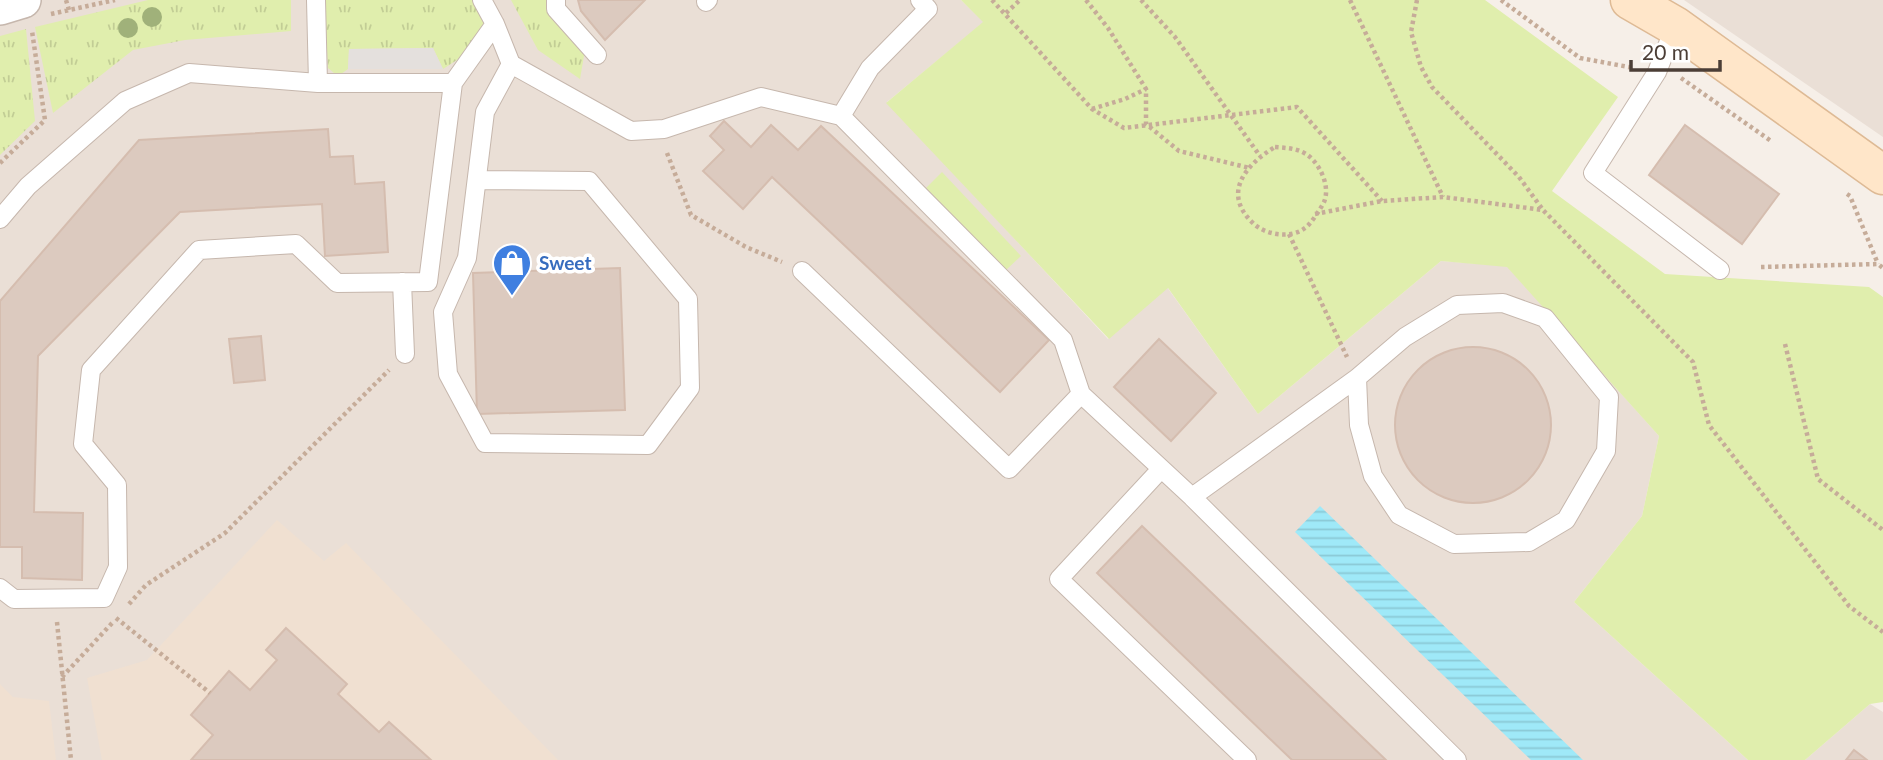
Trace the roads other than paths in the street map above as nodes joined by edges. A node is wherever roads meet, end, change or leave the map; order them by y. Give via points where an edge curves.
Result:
1 (316, 0) edge
2 (482, 0) edge
3 (556, 0) edge
4 (920, 0) edge
5 (1630, 0) edge
6 (495, 24) junction
7 (1675, 26) junction
8 (597, 55) dead end
9 (511, 64) junction
10 (318, 83) junction
11 (453, 83) junction
12 (841, 116) junction
13 (1883, 175) edge
14 (477, 180) junction
15 (0, 219) edge
16 (1720, 270) dead end
17 (802, 271) road end
18 (402, 282) junction
19 (405, 354) road end
20 (1357, 378) junction
21 (1081, 394) junction
22 (1161, 469) junction
23 (1192, 497) junction
24 (0, 588) edge
25 (1247, 760) edge
26 (1457, 760) edge

1 - 10 lane
2 - 6 lane
3 - 8 lane via 556,9
4 - 12 lane via 928,9 870,68
5 - 7 main road
6 - 9 lane
6 - 11 lane
7 - 13 main road
7 - 16 lane via 1657,72 1593,173
9 - 12 lane via 631,131 658,130 761,97
9 - 14 lane via 485,112
10 - 11 lane
10 - 15 lane via 189,73 124,101 28,186
11 - 18 lane via 428,282
12 - 21 lane via 1063,340
14 - 14 lane via 467,258 443,312 448,374 485,443 648,445 690,388 688,299 589,181
17 - 21 lane via 1009,469
18 - 19 lane
18 - 24 lane via 337,283 296,244 199,250 91,370 83,444 117,485 118,567 104,598 14,599
20 - 20 lane via 1405,337 1457,305 1503,303 1545,318 1609,397 1606,451 1566,520 1529,542 1454,544 1399,515 1373,476 1359,425
20 - 23 lane
21 - 22 lane
22 - 23 lane
22 - 25 lane via 1059,579
23 - 26 lane

